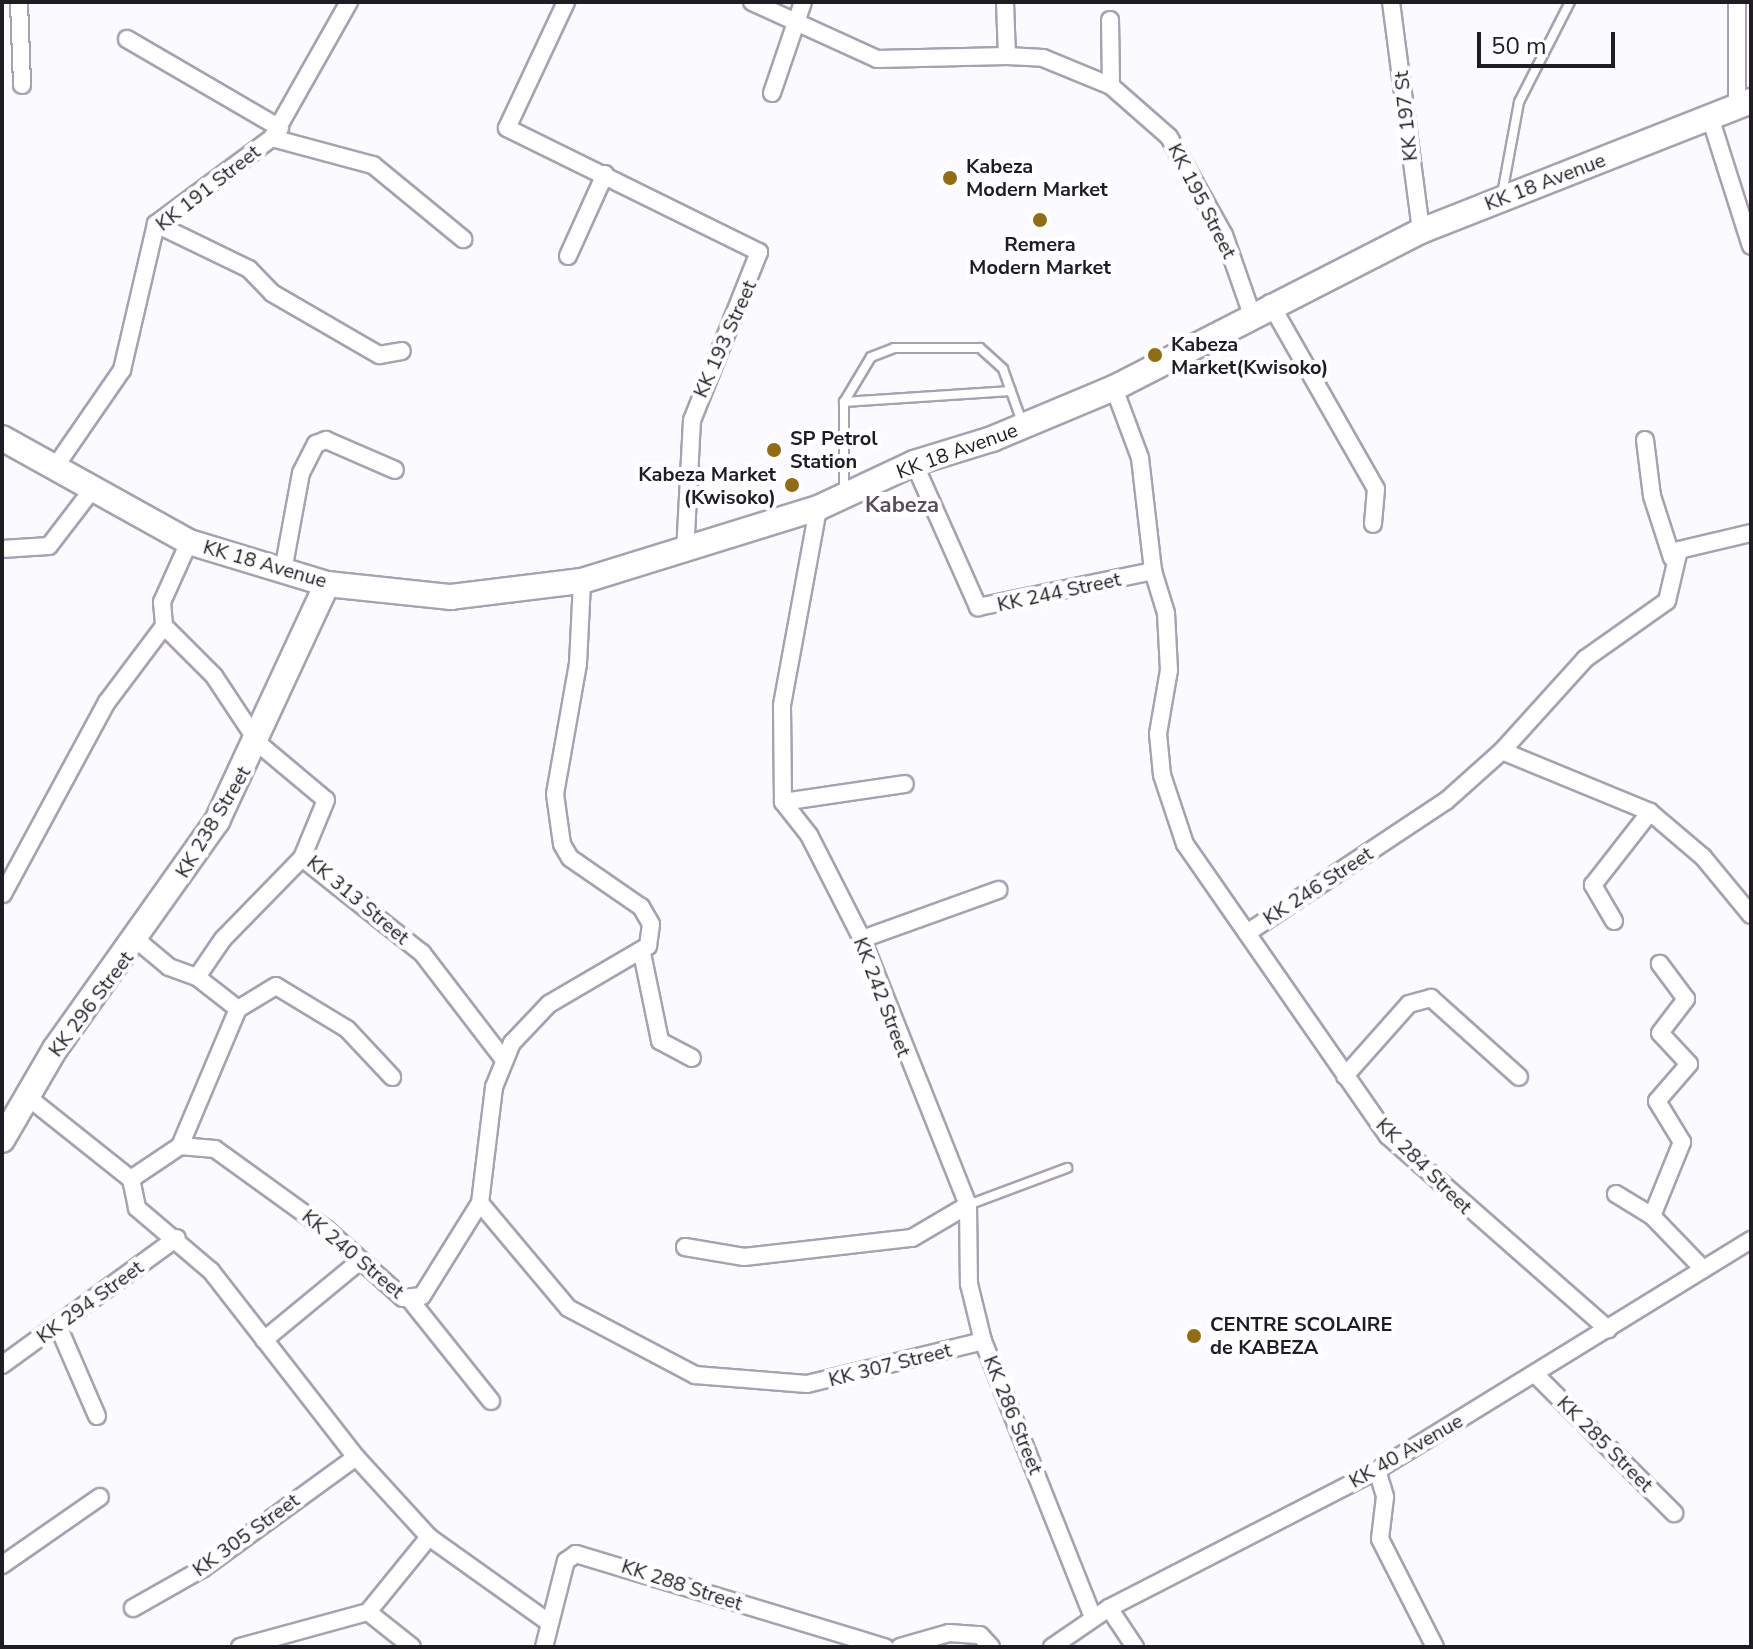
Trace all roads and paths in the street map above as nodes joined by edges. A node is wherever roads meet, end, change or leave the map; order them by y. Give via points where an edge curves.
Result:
1 (19, 2) edge
2 (349, 2) edge
3 (566, 2) edge
4 (752, 2) edge
5 (803, 2) edge
6 (1005, 2) edge
7 (1391, 2) edge
8 (1570, 2) edge
9 (1737, 2) edge
10 (1110, 20) dead end
11 (796, 23) junction
12 (127, 39) dead end
13 (1007, 56) junction
14 (22, 85) dead end
15 (1111, 86) junction
16 (772, 93) dead end
17 (1744, 104) edge
18 (1710, 117) junction
19 (276, 133) junction
20 (605, 174) junction
21 (1502, 199) junction
22 (156, 224) junction
23 (1421, 231) junction
24 (463, 239) dead end
25 (1751, 246) edge
26 (568, 256) dead end
27 (1260, 307) junction
28 (402, 351) dead end
29 (1114, 388) junction
30 (1011, 391) junction
31 (844, 402) junction
32 (1024, 426) junction
33 (2, 438) edge
34 (1645, 440) dead end
35 (914, 463) junction
36 (53, 470) junction
37 (395, 470) dead end
38 (92, 490) junction
39 (844, 498) junction
40 (818, 508) junction
41 (1373, 524) dead end
42 (1751, 533) edge
43 (189, 542) junction
44 (2, 549) edge
45 (685, 553) junction
46 (1672, 558) junction
47 (283, 571) junction
48 (1153, 571) junction
49 (582, 581) junction
50 (327, 584) junction
51 (164, 626) junction
52 (259, 744) junction
53 (1502, 751) junction
54 (905, 784) dead end
55 (783, 802) junction
56 (1650, 812) junction
57 (302, 858) junction
58 (998, 890) dead end
59 (3, 894) edge
60 (1751, 915) edge
61 (1614, 921) dead end
62 (1247, 933) junction
63 (862, 939) junction
64 (138, 941) junction
65 (642, 953) junction
66 (1660, 964) dead end
67 (197, 977) junction
68 (238, 1009) junction
69 (692, 1058) dead end
70 (504, 1060) junction
71 (1345, 1076) junction
72 (392, 1077) dead end
73 (1519, 1077) dead end
74 (29, 1098) junction
75 (2, 1140) edge
76 (180, 1146) junction
77 (1067, 1168) dead end
78 (131, 1179) junction
79 (1616, 1194) dead end
80 (480, 1203) junction
81 (968, 1205) junction
82 (1652, 1216) junction
83 (177, 1238) junction
84 (1751, 1240) edge
85 (685, 1247) dead end
86 (360, 1261) junction
87 (1703, 1269) junction
88 (411, 1301) junction
89 (58, 1326) junction
90 (1608, 1329) junction
91 (264, 1340) junction
92 (983, 1341) junction
93 (2, 1365) edge
94 (1537, 1376) junction
95 (491, 1401) dead end
96 (97, 1416) dead end
97 (356, 1457) junction
98 (1377, 1470) junction
99 (100, 1497) dead end
100 (1674, 1513) dead end
101 (429, 1537) junction
102 (2, 1565) edge
103 (133, 1608) dead end
104 (1109, 1608) junction
105 (368, 1612) junction
106 (1093, 1617) junction
107 (548, 1622) junction
108 (240, 1647) edge
109 (412, 1647) edge
110 (544, 1647) edge
111 (885, 1647) edge
112 (900, 1647) edge
113 (991, 1647) edge
114 (1052, 1647) edge
115 (1135, 1647) edge
116 (1435, 1647) edge

1 - 14 street
2 - 19 street, KK 191 Street
3 - 20 street, KK 193 Street via 506,123
4 - 11 street, KK 195 Street
5 - 11 street
6 - 13 street
7 - 23 street, KK 197 St
8 - 21 lane via 1519,102
9 - 17 street
10 - 15 street
11 - 13 street, KK 195 Street via 877,59
11 - 16 street
12 - 19 street
13 - 15 street, KK 195 Street via 1043,58
15 - 27 street, KK 195 Street via 1169,137
17 - 18 main road, KK 18 Avenue
18 - 21 main road, KK 18 Avenue
18 - 25 street
19 - 22 street, KK 191 Street
19 - 24 street via 373,165
20 - 26 street
20 - 45 street, KK 193 Street via 759,252 692,420
21 - 23 main road, KK 18 Avenue
22 - 28 street via 249,269 289,304 379,355
22 - 36 street, KK 191 Street via 122,370
23 - 27 main road, KK 18 Avenue
27 - 29 main road, KK 18 Avenue
27 - 41 street, KK 195 Street via 1376,489
29 - 32 main road, KK 18 Avenue
29 - 48 street, KK 246 Street via 1140,458
30 - 31 lane
30 - 31 lane via 994,356 980,348 894,348 871,357
30 - 32 lane
31 - 39 lane
32 - 35 main road, KK 18 Avenue
33 - 36 main road, KK 18 Avenue
34 - 46 street via 1652,496
35 - 39 main road, KK 18 Avenue
35 - 48 street, KK 244 Street via 978,607
36 - 38 main road, KK 18 Avenue
37 - 47 street via 326,440 316,444 301,473
38 - 43 main road, KK 18 Avenue
38 - 44 street via 49,546
39 - 40 main road, KK 18 Avenue
40 - 45 main road, KK 18 Avenue
40 - 55 street via 782,705
42 - 46 street
43 - 47 main road, KK 18 Avenue
43 - 51 street via 162,602
45 - 49 main road, KK 18 Avenue
46 - 53 street, KK 246 Street via 1667,601 1577,667
47 - 50 main road, KK 18 Avenue
48 - 62 street, KK 246 Street via 1170,640 1158,734 1162,775 1185,844
49 - 50 main road, KK 18 Avenue via 451,597
49 - 65 street via 578,664 555,794 562,844 570,858 641,907 651,924
50 - 52 main road
51 - 52 street, KK 238 Street via 214,676
51 - 59 street via 107,702
52 - 57 street, KK 313 Street via 326,800
52 - 64 main road, KK 238 Street
53 - 56 street
53 - 62 street, KK 246 Street via 1446,801
54 - 55 street
55 - 63 street, KK 242 Street via 809,835
56 - 60 street via 1703,857
56 - 61 street via 1593,885
57 - 67 street via 223,939
57 - 70 street, KK 313 Street via 422,953
58 - 63 street
62 - 71 street, KK 284 Street
63 - 81 street, KK 242 Street
64 - 67 street, KK 296 Street via 169,967
64 - 74 main road, KK 296 Street via 55,1049
65 - 69 street via 660,1041
65 - 70 street, KK 240 Street via 549,1004
66 - 82 street via 1686,999 1660,1033 1689,1064 1657,1101 1682,1142
67 - 68 street, KK 296 Street
68 - 72 street via 276,986 292,989 347,1029
68 - 76 street
70 - 80 street, KK 240 Street via 489,1111
71 - 73 street via 1409,1004 1431,998
71 - 90 street, KK 284 Street via 1419,1166
74 - 75 main road, KK 296 Street
74 - 78 street
76 - 78 street
76 - 86 street, KK 240 Street via 215,1149
77 - 81 lane
78 - 83 street via 137,1208
79 - 82 street
80 - 88 street, KK 240 Street via 422,1296
80 - 92 street, KK 307 Street via 568,1308 695,1375 807,1384
81 - 85 street via 912,1238 744,1257
81 - 92 street, KK 286 Street via 969,1284
82 - 87 street
83 - 89 street, KK 294 Street
83 - 91 street
84 - 87 street, KK 40 Avenue
86 - 88 street, KK 240 Street
86 - 91 street
87 - 90 street, KK 40 Avenue
88 - 95 street
89 - 93 street, KK 294 Street
89 - 96 street
90 - 94 street, KK 40 Avenue
91 - 97 street
92 - 106 street, KK 286 Street
94 - 98 street, KK 40 Avenue
94 - 100 street, KK 285 Street
97 - 101 street
97 - 103 street, KK 305 Street via 202,1569
98 - 104 street, KK 40 Avenue
98 - 116 street via 1385,1497 1380,1539
99 - 102 street
101 - 105 street
101 - 107 street
104 - 106 street, KK 40 Avenue
104 - 115 street
105 - 108 street
105 - 109 street
106 - 114 street, KK 40 Avenue
107 - 110 street, KK 288 Street
107 - 111 street, KK 288 Street via 566,1561 590,1554
112 - 113 street via 949,1633 980,1635

